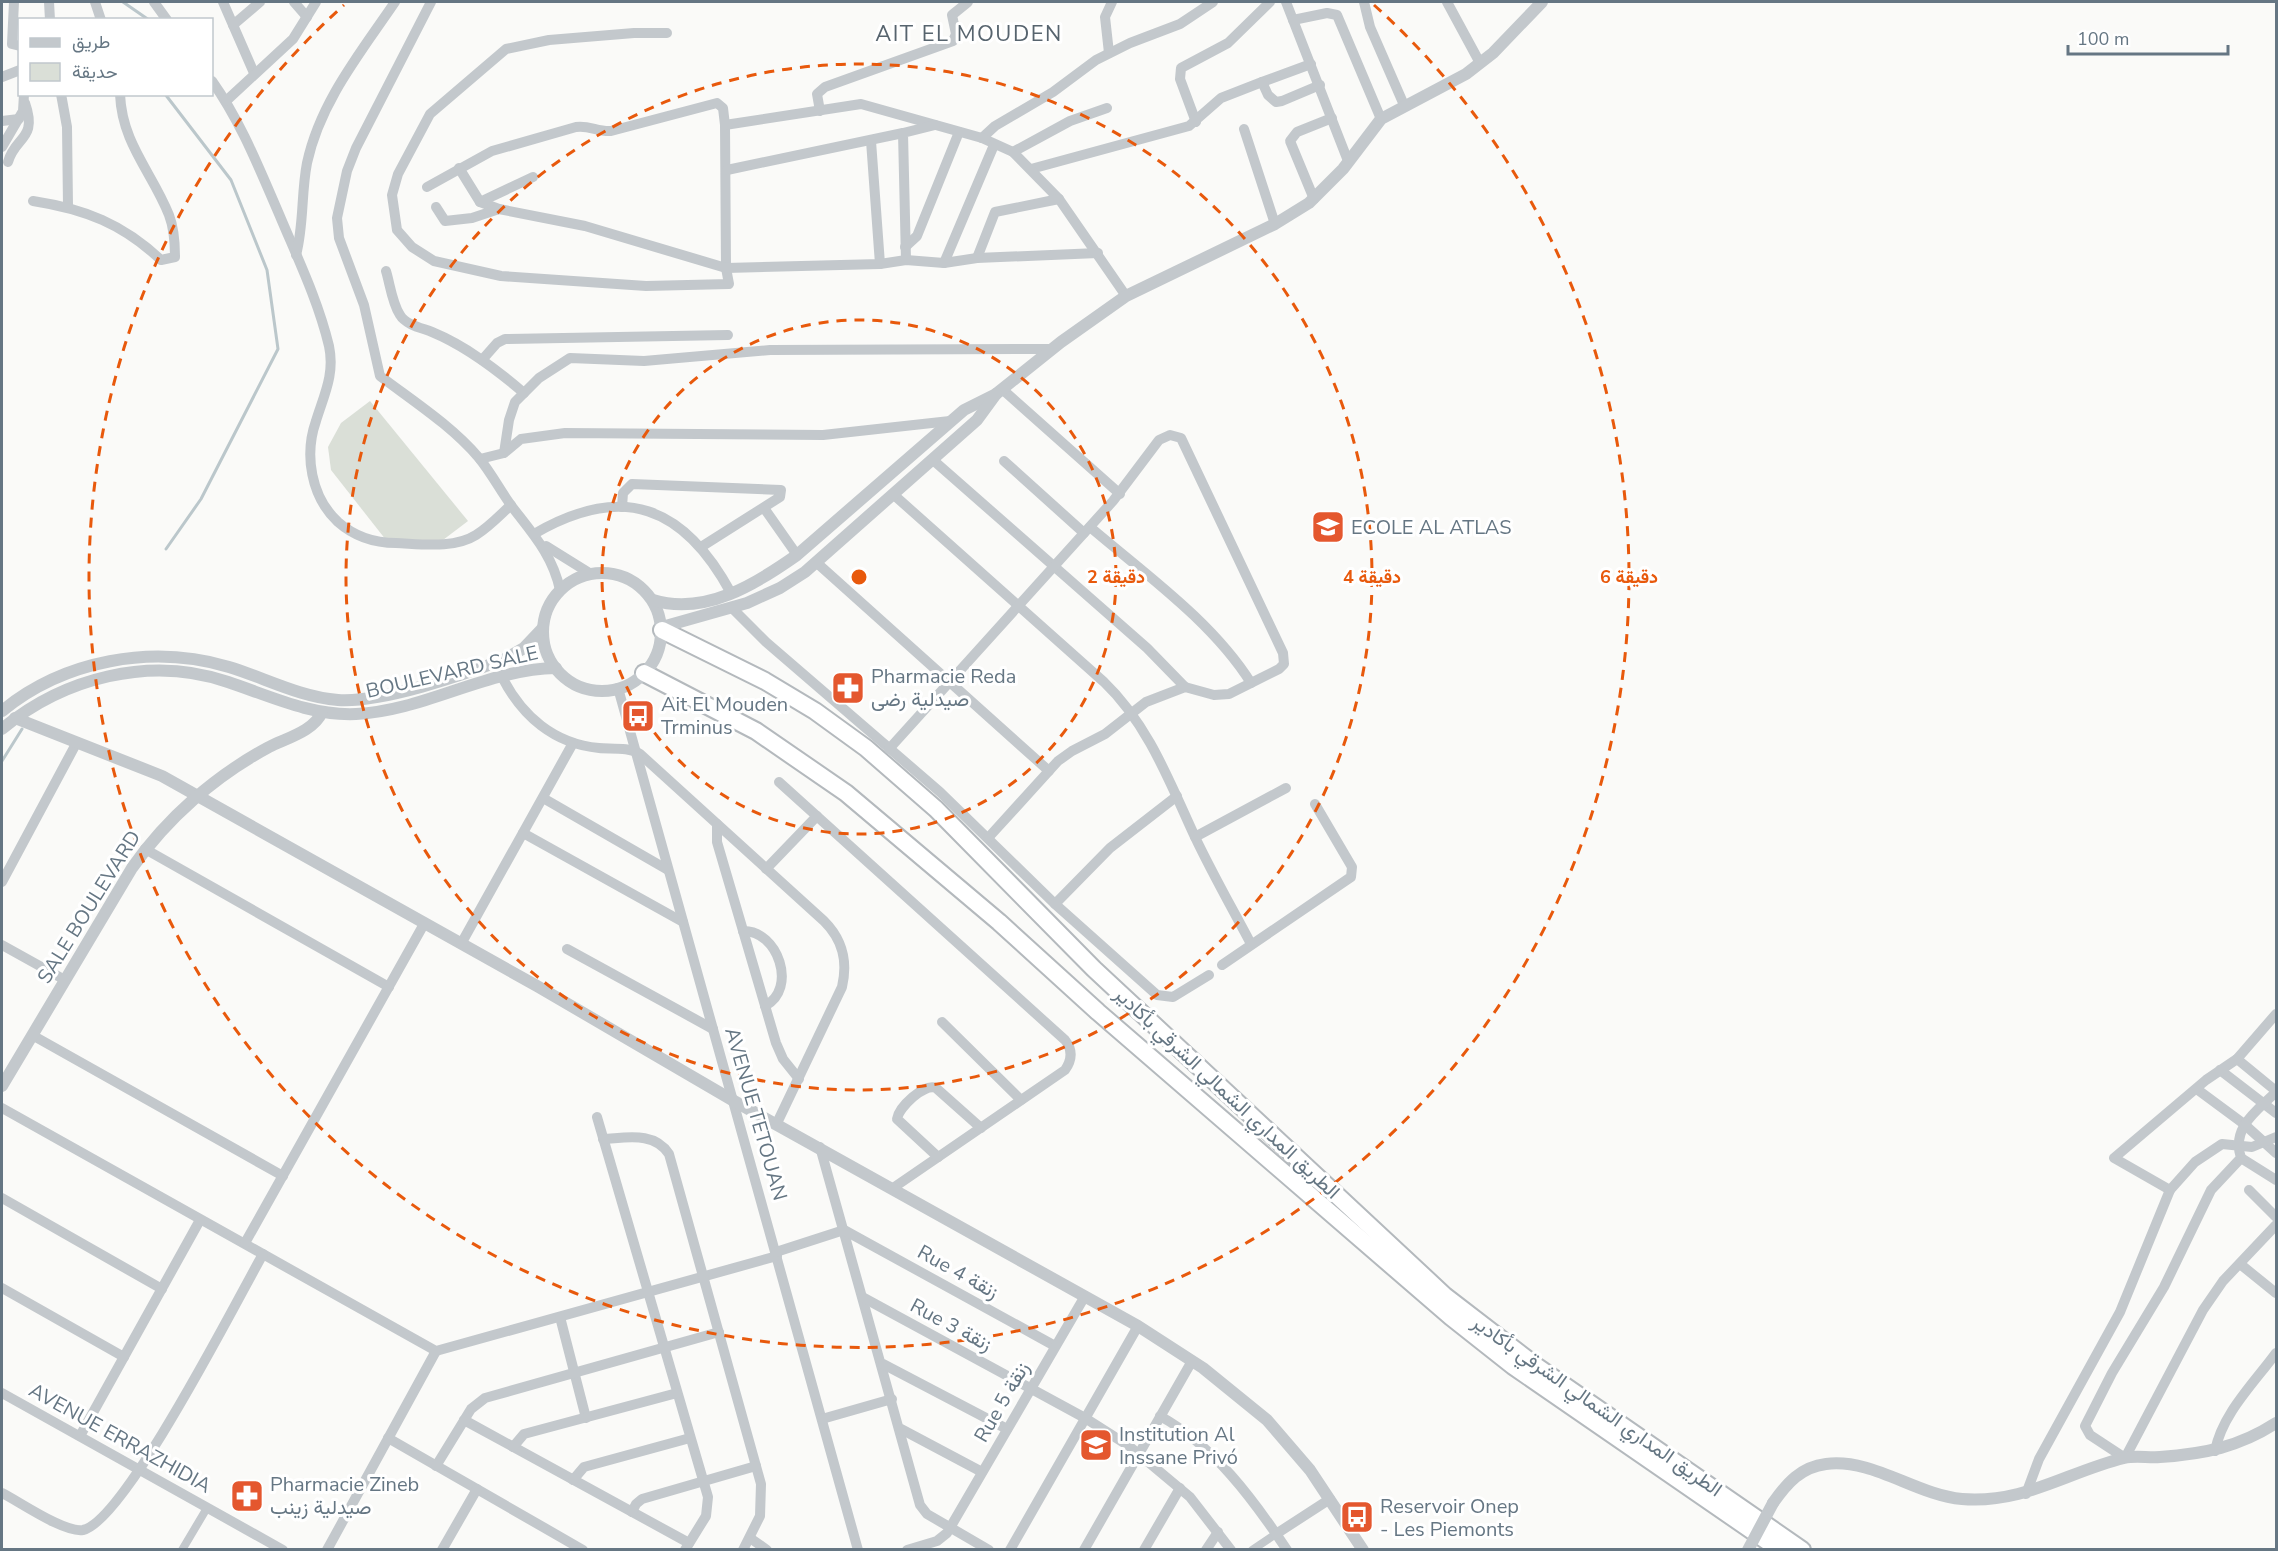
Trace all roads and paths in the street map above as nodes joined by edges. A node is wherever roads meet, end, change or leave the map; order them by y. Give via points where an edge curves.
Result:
1 (14, 2) edge
2 (49, 2) edge
3 (95, 2) edge
4 (154, 2) edge
5 (223, 2) edge
6 (260, 2) edge
7 (294, 2) edge
8 (316, 2) edge
9 (395, 2) edge
10 (431, 2) edge
11 (968, 2) edge
12 (1112, 2) edge
13 (1213, 2) edge
14 (1270, 2) edge
15 (1286, 2) edge
16 (1364, 2) edge
17 (1447, 2) edge
18 (1542, 2) edge
19 (308, 17) junction
20 (50, 18) edge
21 (99, 18) edge
22 (166, 18) edge
23 (1293, 20) junction
24 (233, 25) junction
25 (667, 33) dead end
26 (11, 45) edge
27 (1109, 52) junction
28 (1480, 63) junction
29 (1311, 64) junction
30 (18, 71) edge
31 (254, 73) junction
32 (2, 77) edge
33 (213, 82) edge
34 (1262, 82) junction
35 (1320, 85) junction
36 (61, 96) edge
37 (120, 96) edge
38 (25, 99) edge
39 (226, 101) junction
40 (1404, 105) junction
41 (1107, 108) dead end
42 (820, 111) junction
43 (1332, 118) junction
44 (19, 119) junction
45 (1381, 119) junction
46 (2, 121) edge
47 (1196, 122) junction
48 (724, 125) junction
49 (936, 125) junction
50 (1244, 129) dead end
51 (959, 132) junction
52 (903, 133) junction
53 (982, 138) junction
54 (871, 141) junction
55 (994, 145) junction
56 (2, 147) edge
57 (1013, 152) junction
58 (1348, 161) junction
59 (8, 162) dead end
60 (459, 168) junction
61 (1031, 169) junction
62 (727, 170) junction
63 (533, 177) dead end
64 (427, 187) dead end
65 (1059, 199) junction
66 (1314, 199) junction
67 (33, 201) dead end
68 (480, 202) junction
69 (68, 206) junction
70 (436, 207) dead end
71 (499, 208) junction
72 (1275, 224) junction
73 (905, 247) junction
74 (1098, 253) junction
75 (296, 255) junction
76 (977, 258) junction
77 (906, 260) junction
78 (944, 263) junction
79 (880, 264) junction
80 (726, 268) junction
81 (386, 271) dead end
82 (1126, 297) junction
83 (728, 335) dead end
84 (1051, 349) junction
85 (482, 360) junction
86 (999, 392) junction
87 (524, 393) junction
88 (964, 410) junction
89 (977, 420) junction
90 (950, 421) junction
91 (504, 453) junction
92 (480, 459) junction
93 (933, 460) junction
94 (1004, 461) dead end
95 (1119, 494) junction
96 (894, 495) junction
97 (511, 505) junction
98 (622, 507) junction
99 (764, 508) junction
100 (1087, 530) junction
101 (537, 538) junction
102 (701, 547) junction
103 (797, 555) junction
104 (817, 563) junction
105 (1054, 566) junction
106 (591, 574) junction
107 (560, 590) junction
108 (731, 593) junction
109 (653, 600) junction
110 (1017, 605) junction
111 (733, 609) junction
112 (543, 628) junction
113 (662, 628) junction
114 (514, 654) junction
115 (556, 668) junction
116 (520, 672) junction
117 (644, 673) junction
118 (502, 677) junction
119 (948, 681) junction
120 (1251, 683) junction
121 (1185, 687) junction
122 (618, 688) junction
123 (2, 711) edge
124 (322, 712) junction
125 (1131, 712) junction
126 (15, 718) junction
127 (2, 729) edge
128 (77, 742) junction
129 (573, 743) junction
130 (889, 749) junction
131 (635, 751) junction
132 (1049, 771) junction
133 (780, 782) dead end
134 (1286, 788) dead end
135 (1177, 795) junction
136 (198, 796) junction
137 (543, 798) junction
138 (1315, 804) dead end
139 (817, 816) junction
140 (717, 824) junction
141 (523, 833) junction
142 (1196, 837) junction
143 (988, 838) junction
144 (145, 849) junction
145 (766, 868) junction
146 (668, 870) junction
147 (2, 882) edge
148 (1055, 904) junction
149 (683, 922) junction
150 (424, 924) junction
151 (743, 932) junction
152 (461, 944) junction
153 (1251, 944) junction
154 (2, 945) edge
155 (567, 949) dead end
156 (1222, 964) dead end
157 (1209, 975) dead end
158 (65, 980) junction
159 (388, 987) junction
160 (765, 1006) junction
161 (2277, 1014) edge
162 (942, 1022) dead end
163 (713, 1029) junction
164 (32, 1035) junction
165 (2237, 1059) junction
166 (2220, 1070) junction
167 (799, 1079) junction
168 (2, 1086) edge
169 (2198, 1089) junction
170 (2277, 1092) edge
171 (1021, 1100) junction
172 (734, 1101) junction
173 (2264, 1104) junction
174 (2, 1108) edge
175 (2277, 1113) edge
176 (597, 1117) dead end
177 (777, 1123) junction
178 (2244, 1124) junction
179 (981, 1128) junction
180 (2277, 1137) edge
181 (603, 1139) junction
182 (2264, 1144) junction
183 (2238, 1146) junction
184 (820, 1147) junction
185 (2277, 1153) edge
186 (938, 1157) junction
187 (2241, 1158) junction
188 (283, 1176) junction
189 (2277, 1180) edge
190 (893, 1188) junction
191 (2170, 1190) junction
192 (2249, 1190) dead end
193 (2, 1198) edge
194 (2277, 1217) edge
195 (200, 1220) junction
196 (2277, 1225) edge
197 (844, 1230) junction
198 (245, 1243) junction
199 (263, 1254) junction
200 (776, 1254) junction
201 (2240, 1264) junction
202 (704, 1277) junction
203 (2, 1288) edge
204 (162, 1289) junction
205 (648, 1293) junction
206 (2277, 1293) edge
207 (1085, 1296) junction
208 (864, 1299) junction
209 (560, 1317) junction
210 (1138, 1326) junction
211 (719, 1332) junction
212 (1056, 1346) junction
213 (664, 1347) junction
214 (436, 1351) junction
215 (2277, 1353) edge
216 (124, 1357) junction
217 (1192, 1361) junction
218 (883, 1364) junction
219 (574, 1373) junction
220 (1030, 1388) junction
221 (2, 1393) edge
222 (677, 1393) junction
223 (892, 1399) junction
224 (1160, 1416) junction
225 (586, 1418) junction
226 (1085, 1418) junction
227 (822, 1419) junction
228 (464, 1420) junction
229 (2277, 1423) edge
230 (901, 1429) junction
231 (1007, 1429) junction
232 (80, 1436) junction
233 (388, 1438) junction
234 (690, 1438) junction
235 (513, 1447) junction
236 (2215, 1451) junction
237 (1138, 1453) junction
238 (2125, 1458) junction
239 (436, 1466) junction
240 (756, 1466) junction
241 (141, 1470) junction
242 (982, 1472) junction
243 (573, 1480) junction
244 (703, 1482) junction
245 (1179, 1488) junction
246 (477, 1489) junction
247 (2, 1494) edge
248 (2025, 1494) junction
249 (1330, 1498) junction
250 (207, 1508) junction
251 (632, 1512) junction
252 (950, 1528) junction
253 (1218, 1532) junction
254 (1276, 1534) junction
255 (750, 1538) junction
256 (566, 1545) edge
257 (687, 1546) edge
258 (183, 1550) edge
259 (283, 1550) edge
260 (327, 1550) edge
261 (442, 1550) edge
262 (583, 1550) edge
263 (743, 1550) edge
264 (767, 1550) edge
265 (858, 1550) edge
266 (907, 1550) edge
267 (989, 1550) edge
268 (1010, 1550) edge
269 (1084, 1550) edge
270 (1144, 1550) edge
271 (1206, 1550) edge
272 (1231, 1550) edge
273 (1252, 1550) edge
274 (1287, 1550) edge
275 (1364, 1550) edge
276 (1748, 1550) edge
277 (1780, 1550) edge
278 (1802, 1550) edge

1 - 26 street
2 - 20 street
3 - 21 street
4 - 22 street
5 - 24 street
6 - 24 street
7 - 19 street
8 - 19 street
9 - 75 street via 332,95 318,124 307,163 302,232
10 - 92 street via 347,171 337,218 339,238 364,304 380,376
11 - 42 street via 952,15 956,34 953,40 825,87 817,94
12 - 27 street via 1105,17
13 - 27 street via 1180,24
14 - 47 street via 1228,43 1181,68 1180,79
15 - 23 street
16 - 40 street via 1370,27
17 - 28 street
18 - 28 street
19 - 31 street via 293,39
23 - 29 street
23 - 45 street via 1327,13 1337,15
24 - 31 street
25 - 80 street via 549,40 506,49 430,114 398,174 392,195 397,230 412,247 434,261 501,276 646,286 729,284
27 - 53 street
28 - 40 street
29 - 34 street
29 - 35 street
30 - 32 street
31 - 39 street
33 - 39 street
34 - 35 street via 1276,102
34 - 47 street via 1221,98
35 - 43 street
36 - 69 street via 67,127
37 - 69 street via 121,117 133,148 169,215 175,257 161,260 136,237
38 - 44 street
38 - 59 street via 29,114 26,136
39 - 75 street
40 - 45 street
41 - 57 street via 1070,121
42 - 48 street
42 - 49 street via 861,104
43 - 58 street
43 - 66 street via 1297,132 1290,141
44 - 46 street
44 - 56 street
45 - 58 street
47 - 61 street
48 - 60 street via 723,108 717,103 611,131 576,127 492,151
48 - 62 street
49 - 51 street
49 - 52 street
50 - 72 street
51 - 53 street
51 - 73 street via 917,236
52 - 54 street
52 - 73 street
53 - 55 street
54 - 62 street
54 - 79 street
55 - 57 street
55 - 78 street
57 - 61 street
58 - 66 street
60 - 64 street
60 - 68 street
61 - 65 street
62 - 80 street
63 - 68 street
65 - 74 street
65 - 76 street via 995,212
66 - 72 street
67 - 69 street
68 - 71 street
70 - 71 street via 445,221 472,218
71 - 80 street via 585,226
72 - 82 street
73 - 77 street
74 - 76 street
74 - 82 street
75 - 97 street via 330,349 330,379 310,454 316,486 329,512 352,532 373,541 448,543 475,536
76 - 78 street
77 - 78 street
77 - 79 street
79 - 80 street
81 - 85 street via 399,314
82 - 84 street
83 - 85 street via 505,339 496,343
84 - 86 street
84 - 87 street via 770,350 644,361 570,358
85 - 87 street
86 - 88 street
86 - 89 street
86 - 95 street
87 - 91 street via 515,402 509,420
88 - 89 street via 971,410
88 - 90 street
89 - 93 street
90 - 91 street via 824,435 565,433 521,439
90 - 103 street
91 - 92 street
92 - 97 street
93 - 96 street
93 - 105 street
94 - 100 street
95 - 100 street
95 - 120 street via 1162,437 1181,438 1284,657 1279,669
96 - 104 street
96 - 110 street
97 - 101 street
98 - 99 street via 623,493 632,484 781,490 780,497
98 - 101 street via 575,514
98 - 102 street via 670,520
99 - 102 street
99 - 103 street
100 - 105 street
100 - 120 street via 1210,631
101 - 106 street
101 - 107 street via 554,566
102 - 108 street
103 - 108 street via 762,579
104 - 111 street via 780,588
104 - 119 street
105 - 110 street
105 - 121 street
106 - 107 street
106 - 109 street via 619,575 632,580
107 - 112 street via 548,608
108 - 109 street via 683,605
109 - 113 street
110 - 119 street
110 - 125 street via 1111,689
111 - 113 street
111 - 130 street
112 - 114 street
112 - 115 street via 545,649
113 - 117 street via 658,654
113 - 278 highway, الطريق المداري الشمالي الشرقي بأكادير via 773,685 866,748 936,808 1111,985 1445,1296 1536,1366
114 - 116 street
114 - 123 street via 382,697 353,700 310,696 196,660 126,658 55,679
115 - 116 street, BOULEVARD SALE
115 - 122 street via 584,688
116 - 118 street, BOULEVARD SALE
117 - 122 street
117 - 277 highway, الطريق المداري الشمالي الشرقي بأكادير via 756,730 846,793 1451,1317 1513,1366
118 - 124 street, BOULEVARD SALE via 375,712
118 - 129 street via 531,718 550,733
119 - 130 street
119 - 132 street
120 - 121 street via 1224,696
121 - 125 street
122 - 131 street, AVENUE TETOUAN
124 - 126 street, BOULEVARD SALE via 210,676 161,671 93,679 52,695
124 - 136 street, SALE BOULEVARD via 311,726 246,760
125 - 132 street
125 - 135 street
126 - 127 street, BOULEVARD SALE
126 - 128 street
128 - 136 street via 138,765
128 - 147 street
129 - 131 street
129 - 137 street
130 - 143 street
131 - 140 street
131 - 146 street, AVENUE TETOUAN
132 - 143 street
133 - 139 street
134 - 142 street
135 - 142 street
135 - 148 street via 1110,848
136 - 144 street, SALE BOULEVARD
136 - 150 street
137 - 141 street
137 - 146 street
138 - 153 street via 1352,867 1351,877
139 - 145 street
139 - 171 street via 1068,1044 1071,1058 1065,1070
140 - 145 street
140 - 151 street via 717,842
141 - 149 street
141 - 152 street
142 - 153 street
143 - 148 street
144 - 158 street, SALE BOULEVARD
144 - 159 street
145 - 167 street via 829,927 844,954 842,987
146 - 149 street, AVENUE TETOUAN
148 - 157 street via 1161,997 1173,998
149 - 163 street, AVENUE TETOUAN
150 - 152 street
150 - 159 street
151 - 160 street
151 - 160 street via 755,933 775,952 782,984 775,998
152 - 172 street
153 - 156 street
154 - 158 street
155 - 163 street
158 - 164 street, SALE BOULEVARD
159 - 188 street
160 - 167 street via 779,1051
161 - 165 street
162 - 171 street
163 - 172 street, AVENUE TETOUAN
164 - 168 street, SALE BOULEVARD
164 - 188 street
165 - 166 street
165 - 170 street
166 - 169 street
166 - 173 street
167 - 177 street
169 - 178 street
169 - 191 street via 2114,1158
170 - 173 street
171 - 179 street
172 - 177 street
172 - 200 street, AVENUE TETOUAN
173 - 175 street
173 - 178 street
174 - 195 street
176 - 181 street
177 - 184 street
178 - 182 street
178 - 183 street
179 - 186 street
179 - 186 street via 936,1088 924,1088 898,1113 897,1119
180 - 182 street
181 - 202 street via 648,1138 666,1149
181 - 205 street
182 - 183 street
182 - 185 street
183 - 187 street
183 - 191 street via 2222,1144 2204,1155
184 - 190 street
184 - 197 street
186 - 190 street
187 - 189 street
187 - 238 street via 2211,1190 2169,1278 2085,1426 2090,1435
188 - 198 street
190 - 207 street
191 - 248 street via 2120,1312 2039,1459
192 - 194 street
193 - 204 street
195 - 198 street
195 - 204 street
196 - 201 street
197 - 200 street
197 - 208 street
197 - 212 street, Rue 4 زنقة
198 - 199 street
199 - 214 street
199 - 241 street
200 - 202 street
200 - 227 street, AVENUE TETOUAN
201 - 206 street
201 - 238 street via 2193,1326
202 - 205 street
202 - 211 street
203 - 216 street
204 - 216 street
205 - 209 street
205 - 213 street
207 - 210 street
207 - 212 street, Rue 5 زنقة
208 - 218 street
208 - 220 street, Rue 3 زنقة
209 - 214 street
209 - 219 street
210 - 217 street
210 - 226 street
211 - 213 street
211 - 240 street
212 - 220 street, Rue 5 زنقة
213 - 219 street
213 - 222 street
214 - 233 street
215 - 236 street via 2225,1421
216 - 232 street
217 - 224 street
217 - 249 street via 1267,1420
218 - 223 street
218 - 231 street
219 - 225 street
219 - 228 street via 485,1398 474,1405
220 - 226 street, Rue 3 زنقة
220 - 231 street, Rue 5 زنقة
221 - 232 street, AVENUE ERRAZHIDIA
222 - 225 street
222 - 234 street
223 - 227 street
223 - 230 street
224 - 237 street
224 - 254 street via 1215,1459
225 - 235 street via 524,1434
226 - 237 street, Rue 3 زنقة
226 - 268 street
227 - 265 street, AVENUE TETOUAN
228 - 235 street
228 - 239 street
229 - 236 street
230 - 242 street
230 - 252 street via 922,1509
231 - 242 street, Rue 5 زنقة
232 - 241 street, AVENUE ERRAZHIDIA
233 - 239 street
233 - 260 street
234 - 243 street via 584,1467
234 - 244 street
235 - 243 street
236 - 238 street
237 - 245 street, Rue 3 زنقة
237 - 269 street
238 - 248 street
239 - 246 street
240 - 244 street
240 - 255 street via 763,1500
241 - 247 street via 101,1520 80,1530 70,1530
241 - 250 street, AVENUE ERRAZHIDIA
242 - 252 street, Rue 5 زنقة
243 - 251 street
244 - 251 street via 642,1499
244 - 257 street via 708,1511
245 - 253 street, Rue 3 زنقة
245 - 270 street
246 - 256 street
246 - 261 street
248 - 276 street, bridge via 1952,1497 1880,1473 1827,1463 1800,1472 1785,1486
249 - 254 street
249 - 275 street
250 - 258 street
250 - 259 street, AVENUE ERRAZHIDIA
251 - 257 street
252 - 266 street via 937,1540
252 - 267 street
253 - 271 street
253 - 272 street, Rue 3 زنقة
254 - 273 street
254 - 274 street
255 - 263 street
255 - 264 street
256 - 262 street

